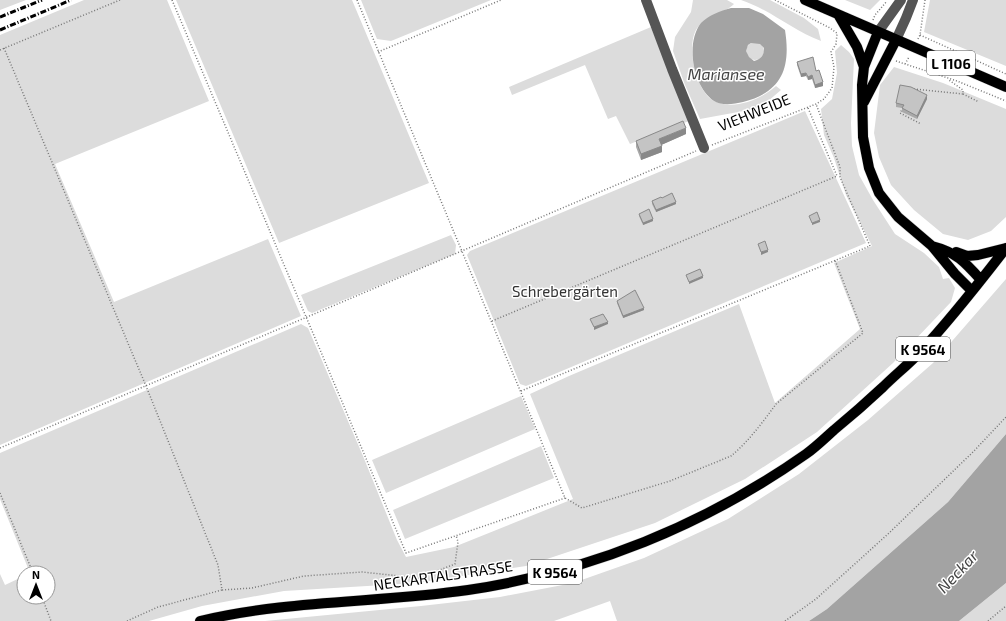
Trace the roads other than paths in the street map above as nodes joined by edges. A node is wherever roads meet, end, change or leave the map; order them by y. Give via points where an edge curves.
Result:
1 (646, 0) edge
2 (805, 0) edge
3 (901, 0) edge
4 (913, 0) edge
5 (839, 16) junction
6 (878, 32) junction
7 (896, 40) junction
8 (864, 67) junction
9 (1006, 87) edge
10 (863, 105) junction
11 (704, 148) road end
12 (932, 246) junction
13 (1006, 248) edge
14 (946, 250) junction
15 (981, 280) junction
16 (972, 290) junction
17 (200, 621) edge

1 - 11 street
2 - 5 main road, L 1106
3 - 6 street
4 - 7 street
5 - 6 main road, L 1106
5 - 8 main road via 854,41
6 - 7 main road, L 1106
6 - 8 main road
7 - 9 main road, L 1106
7 - 10 main road
8 - 10 main road
10 - 12 main road via 862,131 865,154 879,194 898,217
12 - 14 main road
12 - 16 main road
13 - 14 main road via 968,256
13 - 15 main road, NECKARTALSTRASSE / K 9564
14 - 15 main road via 966,263
15 - 16 main road, NECKARTALSTRASSE / K 9564
16 - 17 main road, NECKARTALSTRASSE / K 9564 via 920,352 808,453 742,496 664,535 585,564 506,583 422,595 282,607

